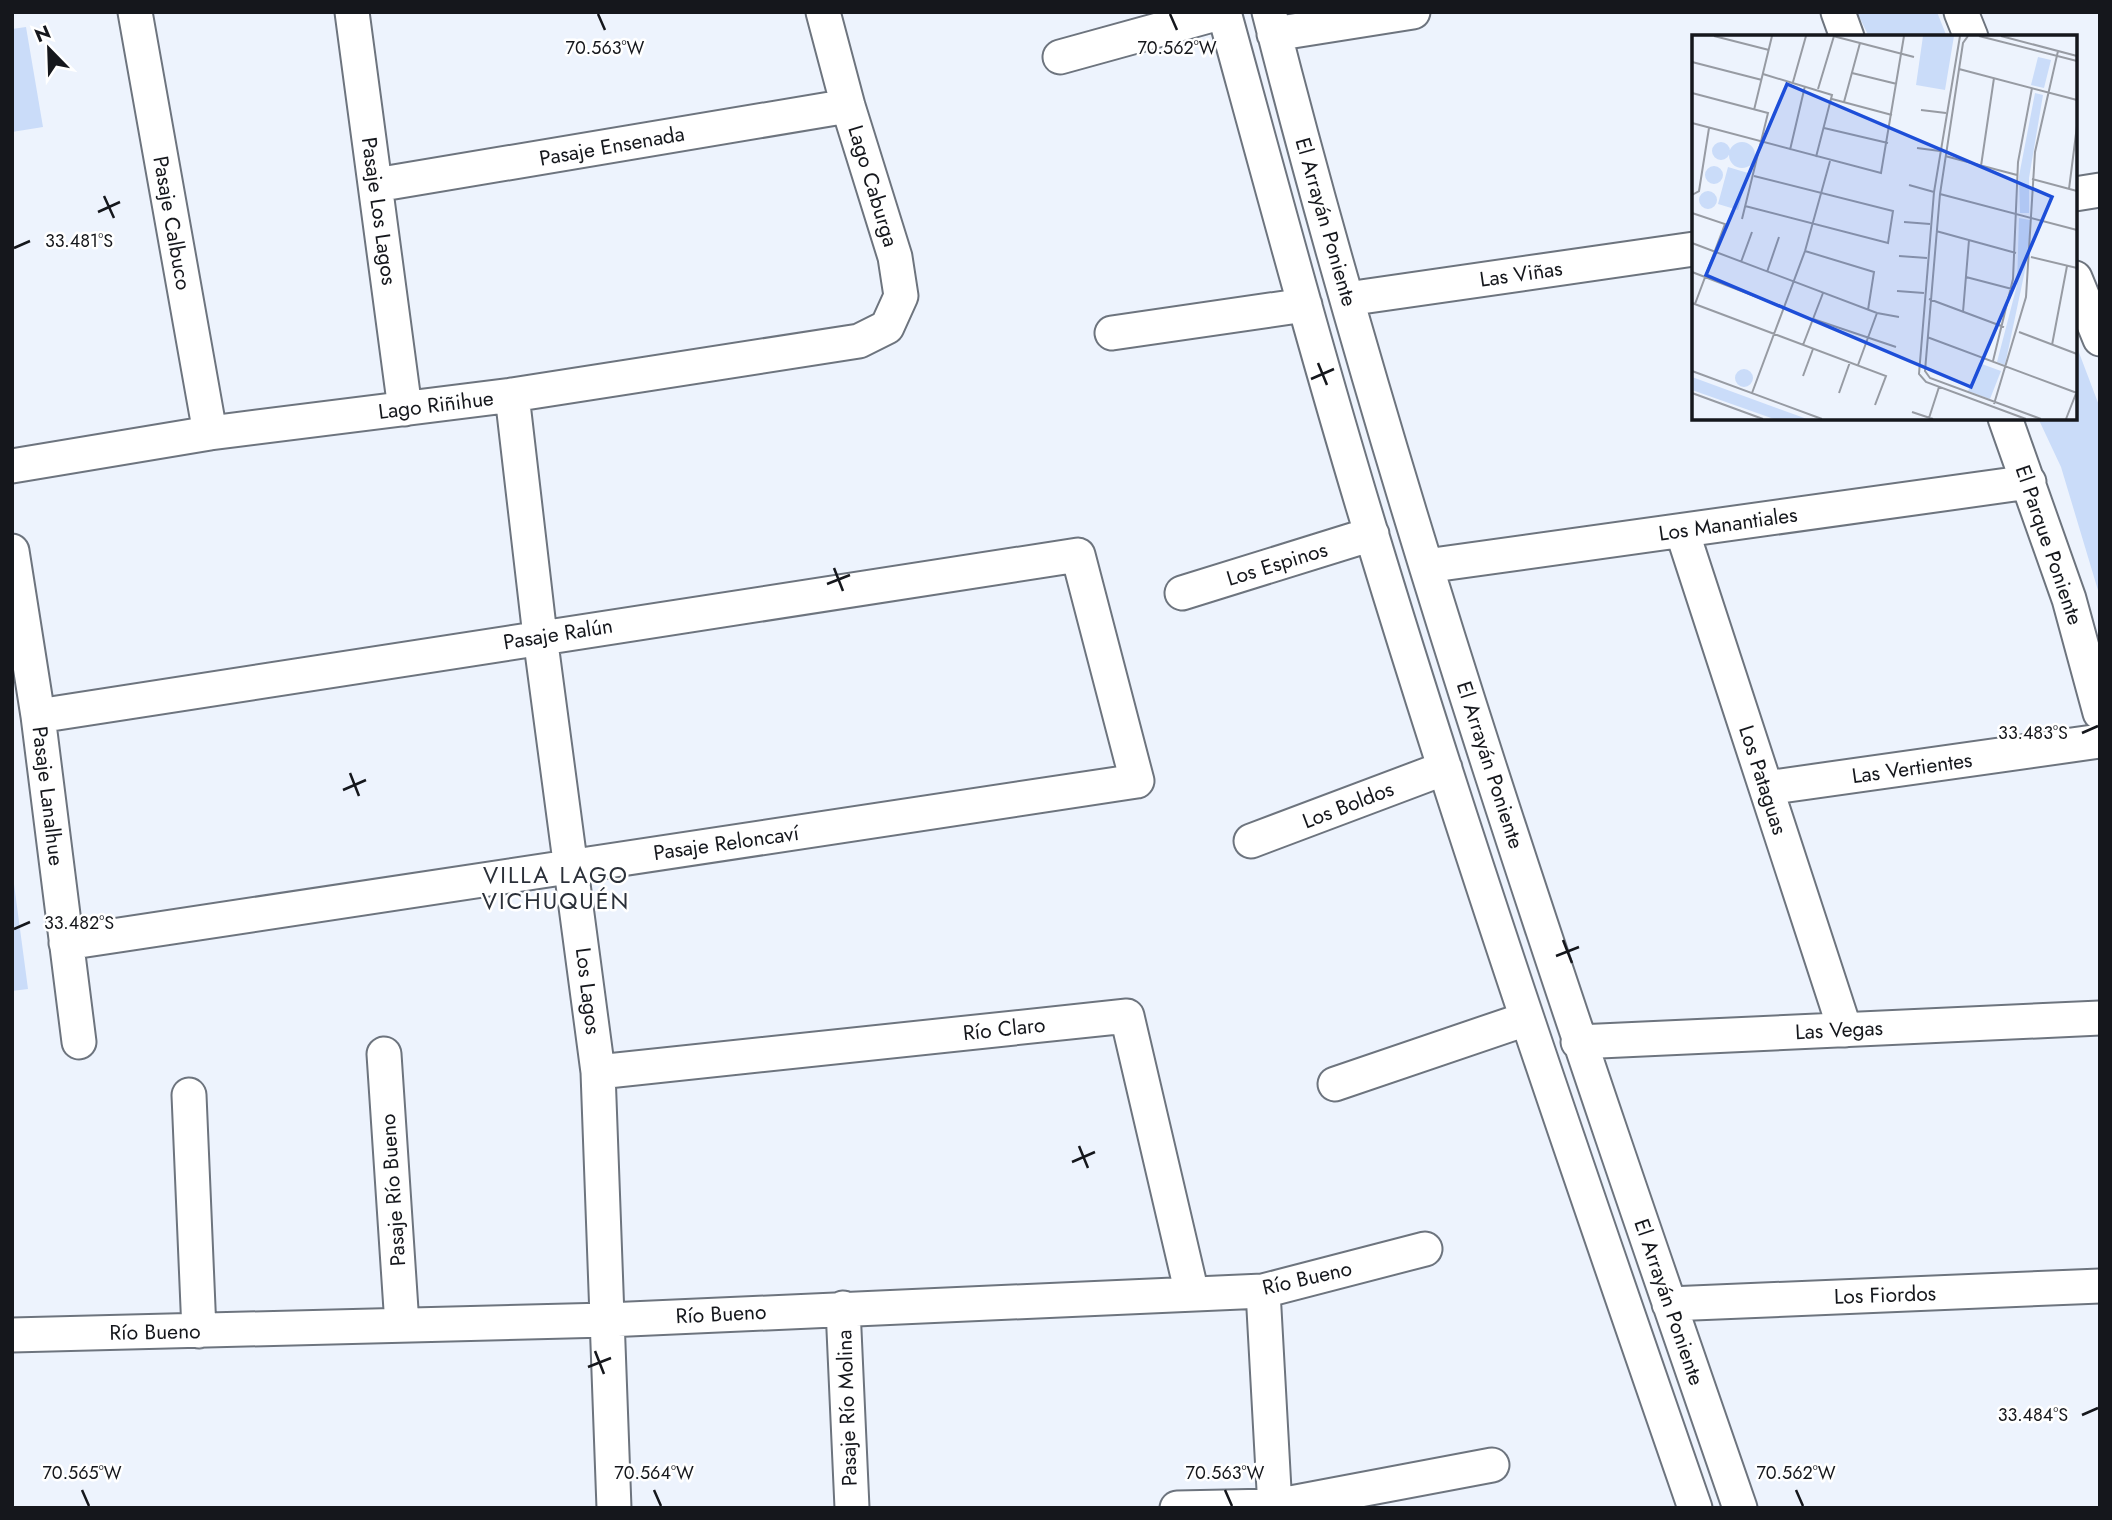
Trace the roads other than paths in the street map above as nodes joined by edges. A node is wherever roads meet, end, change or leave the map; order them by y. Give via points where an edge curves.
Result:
1 (135, 12) edge
2 (352, 12) edge
3 (823, 12) edge
4 (1224, 12) edge
5 (1413, 12) edge
6 (1838, 12) edge
7 (1961, 12) edge
8 (1271, 23) edge
9 (1846, 35) edge
10 (1970, 35) edge
11 (1060, 57) dead end
12 (848, 106) junction
13 (376, 185) junction
14 (2100, 190) edge
15 (2077, 194) edge
16 (1692, 249) edge
17 (2077, 283) edge
18 (1347, 299) junction
19 (1305, 305) junction
20 (1112, 333) dead end
21 (2100, 339) edge
22 (859, 341) joint
23 (512, 395) junction
24 (405, 409) junction
25 (2006, 420) edge
26 (210, 433) junction
27 (12, 466) edge
28 (2029, 482) junction
29 (1682, 531) junction
30 (1372, 534) junction
31 (12, 551) edge
32 (1426, 566) junction
33 (1182, 593) dead end
34 (540, 636) junction
35 (2100, 713) edge
36 (38, 716) junction
37 (2100, 741) edge
38 (1445, 768) junction
39 (1137, 781) joint
40 (1766, 788) junction
41 (1251, 841) dead end
42 (572, 866) junction
43 (66, 943) junction
44 (2100, 1018) edge
45 (1525, 1019) junction
46 (1845, 1030) junction
47 (79, 1042) dead end
48 (1578, 1042) junction
49 (384, 1054) dead end
50 (598, 1072) junction
51 (1335, 1084) dead end
52 (189, 1095) dead end
53 (1425, 1249) dead end
54 (2100, 1286) edge
55 (1263, 1291) junction
56 (1192, 1294) junction
57 (1670, 1304) junction
58 (843, 1308) junction
59 (607, 1320) junction
60 (401, 1325) junction
61 (199, 1331) junction
62 (12, 1335) edge
63 (1492, 1465) dead end
64 (1275, 1507) edge
65 (614, 1508) edge
66 (852, 1508) edge
67 (1177, 1508) edge
68 (1695, 1508) edge
69 (1740, 1508) edge

1 - 26 street, Pasaje Calbuco
2 - 13 street, Pasaje Los Lagos
3 - 12 street, Lago Caburga
4 - 11 street
4 - 19 street, El Arrayán Poniente
5 - 8 street
6 - 9 street
7 - 10 street
8 - 18 street, El Arrayán Poniente
12 - 13 street, Pasaje Ensenada
12 - 22 street, Lago Caburga via 895,257 901,296 887,327
13 - 24 street, Pasaje Los Lagos
14 - 15 street
16 - 18 street, Las Viñas
17 - 21 street
18 - 32 street, El Arrayán Poniente
19 - 20 street
19 - 30 street, El Arrayán Poniente
22 - 23 street, Lago Riñihue
23 - 24 street, Lago Riñihue
23 - 34 street, Los Lagos
24 - 26 street, Lago Riñihue
25 - 28 street, El Parque Poniente
26 - 27 street, Lago Riñihue
28 - 29 street, Los Manantiales
28 - 35 street, El Parque Poniente via 2069,599
29 - 32 street, Los Manantiales
29 - 40 street, Los Pataguas
30 - 33 street, Los Espinos
30 - 38 street, El Arrayán Poniente
31 - 36 street, Pasaje Lanalhue
32 - 48 street, El Arrayán Poniente
34 - 36 street, Pasaje Ralún
34 - 39 street, Pasaje Ralún via 1078,555
34 - 42 street, Los Lagos
36 - 43 street, Pasaje Lanalhue
37 - 40 street, Las Vertientes
38 - 41 street, Los Boldos
38 - 45 street, El Arrayán Poniente
39 - 42 street, Pasaje Reloncaví
40 - 46 street, Los Pataguas
42 - 43 street, Pasaje Reloncaví
42 - 50 street, Los Lagos
43 - 47 street, Pasaje Lanalhue
44 - 46 street, Las Vegas
45 - 51 street
45 - 68 street, El Arrayán Poniente
46 - 48 street, Las Vegas
48 - 57 street, El Arrayán Poniente
49 - 60 street, Pasaje Río Bueno
50 - 56 street, Río Claro via 1127,1016
50 - 59 street, Los Lagos
52 - 61 street
53 - 55 street, Río Bueno
54 - 57 street, Los Fiordos
55 - 56 street, Río Bueno
55 - 64 street
56 - 58 street, Río Bueno
57 - 69 street, El Arrayán Poniente
58 - 59 street, Río Bueno
58 - 66 street, Pasaje Río Molina
59 - 60 street, Río Bueno
59 - 65 street, Los Lagos
60 - 61 street, Río Bueno
61 - 62 street, Río Bueno
63 - 64 street
64 - 67 street

